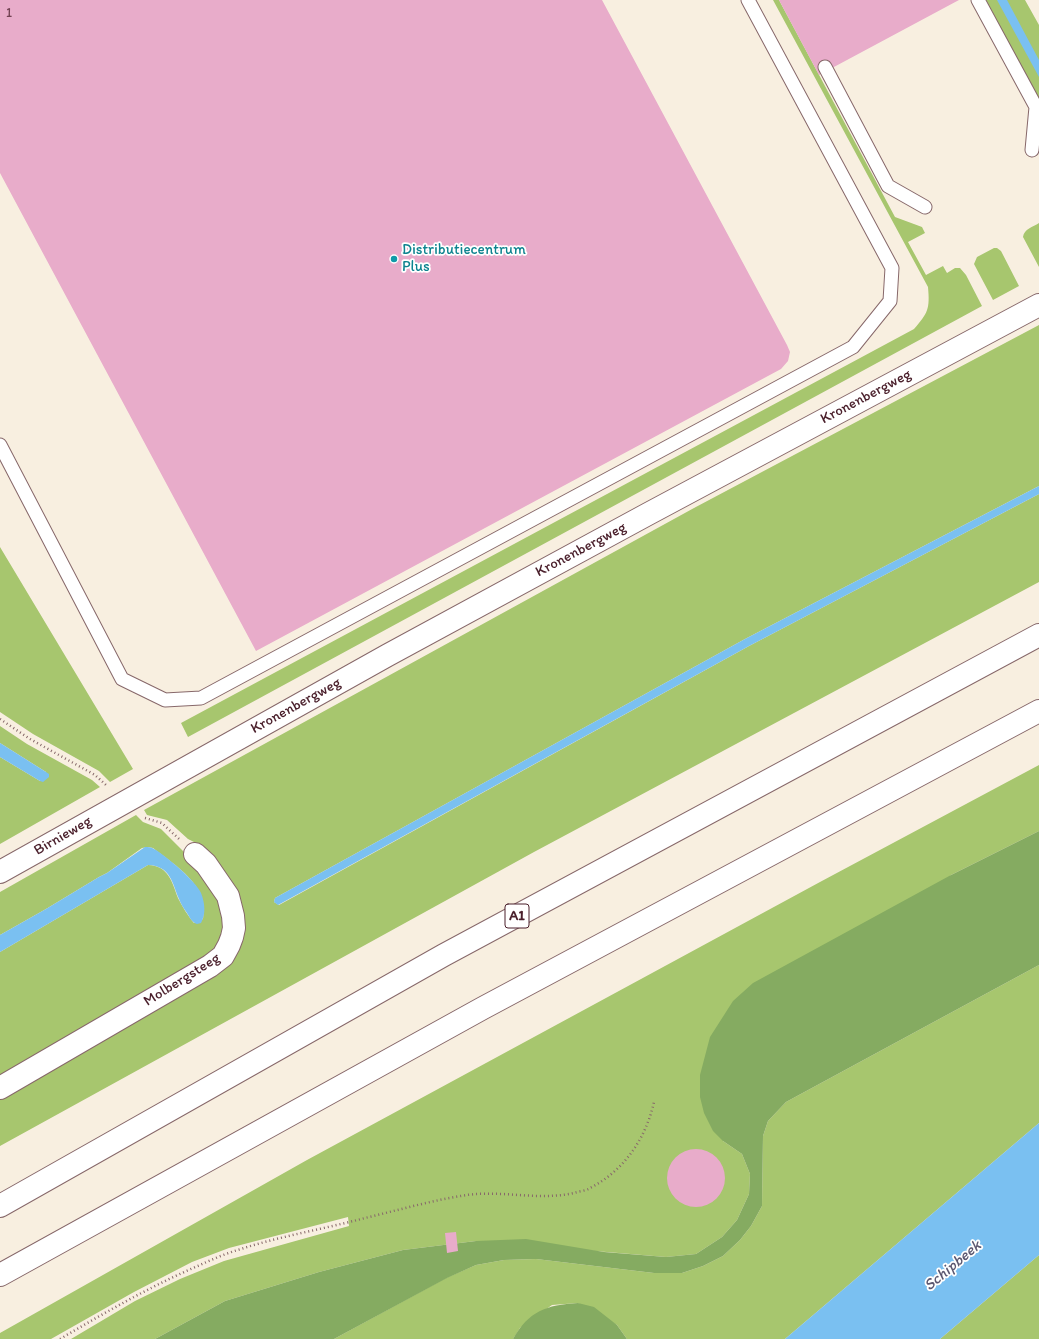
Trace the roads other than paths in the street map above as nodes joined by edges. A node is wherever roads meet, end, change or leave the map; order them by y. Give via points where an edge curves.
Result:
1 (748, 0) edge
2 (978, 0) edge
3 (825, 67) dead end
4 (1032, 150) dead end
5 (925, 206) dead end
6 (1039, 305) edge
7 (0, 445) edge
8 (1039, 635) edge
9 (1039, 711) edge
10 (126, 800) joint
11 (195, 854) road end
12 (0, 872) edge
13 (0, 1088) edge
14 (0, 1206) edge
15 (0, 1275) edge

1 - 7 lane via 892,268 890,301 852,347 200,698 164,700 122,679
2 - 4 lane via 1036,107
3 - 5 lane via 888,186
6 - 10 main road, Kronenbergweg via 654,510
8 - 14 main road, A1 via 444,955
9 - 15 main road via 490,1004
10 - 12 main road, Birnieweg
11 - 13 main road, Molbergsteeg via 206,864 228,896 234,928 223,956

